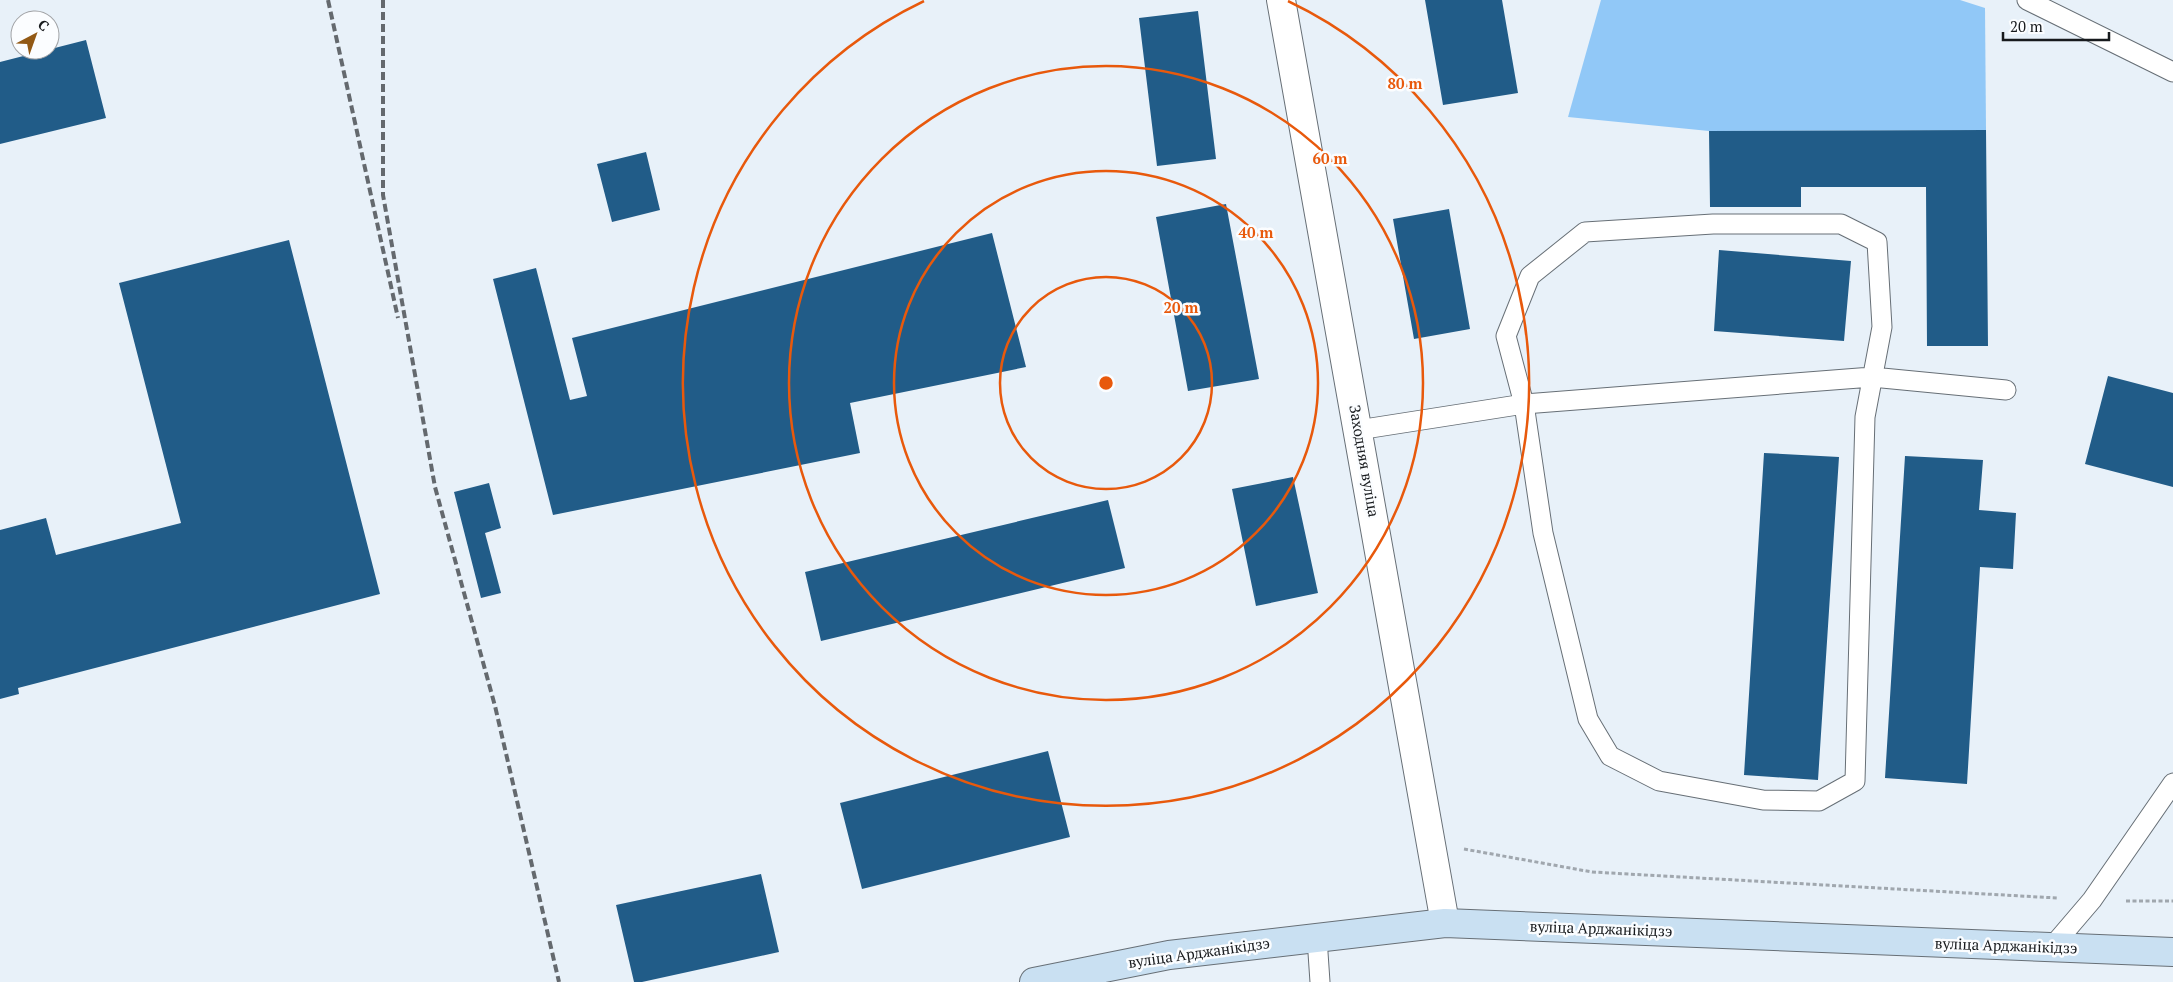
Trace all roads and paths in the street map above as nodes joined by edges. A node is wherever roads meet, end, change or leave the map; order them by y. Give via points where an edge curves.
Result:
1 (1281, 0) edge
2 (2027, 0) edge
3 (2173, 72) edge
4 (1872, 378) junction
5 (2006, 390) dead end
6 (1524, 404) junction
7 (1358, 430) junction
8 (2173, 783) edge
9 (1430, 842) junction
10 (2092, 900) junction
11 (2173, 901) edge
12 (1445, 923) junction
13 (1317, 938) junction
14 (2051, 948) junction
15 (2173, 952) edge
16 (1034, 982) edge
17 (1320, 982) edge

1 - 7 street, Заходняя вуліца
2 - 3 lane
4 - 5 lane
4 - 6 lane
4 - 6 lane via 1882,327 1877,242 1841,224 1713,224 1585,232 1530,276 1506,336
4 - 6 lane via 1864,417 1855,781 1819,801 1762,800 1659,781 1610,756 1588,719 1543,533
6 - 7 lane
7 - 9 street, Заходняя вуліца
8 - 10 lane
9 - 10 path via 1592,872
9 - 12 street, Заходняя вуліца
10 - 11 path
10 - 14 lane
12 - 13 main road, вуліца Арджанікідзэ
12 - 14 main road, вуліца Арджанікідзэ
13 - 16 main road, вуліца Арджанікідзэ via 1169,954
13 - 17 lane
14 - 15 main road, вуліца Арджанікідзэ

